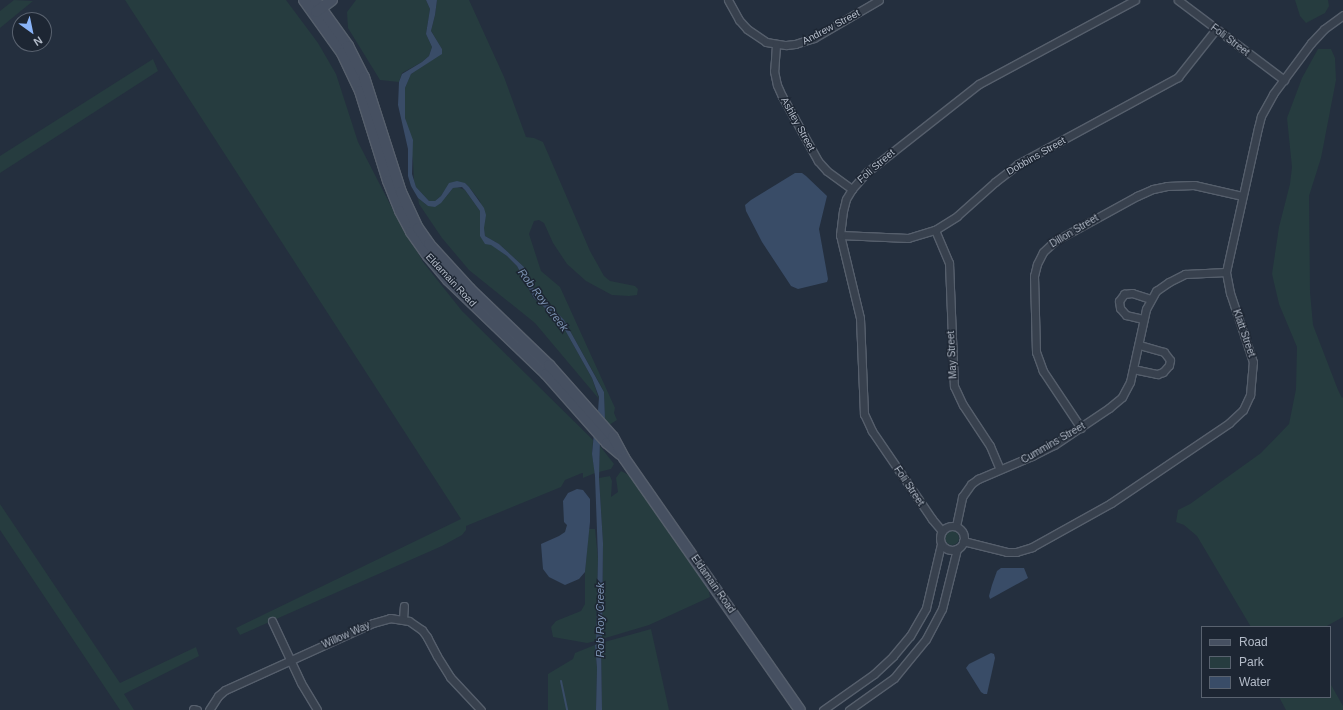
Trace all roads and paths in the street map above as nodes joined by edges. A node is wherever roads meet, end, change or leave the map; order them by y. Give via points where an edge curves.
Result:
1 (304, 0) edge
2 (332, 0) edge
3 (728, 0) edge
4 (879, 0) edge
5 (1135, 0) edge
6 (1178, 0) edge
7 (317, 7) edge
8 (1343, 15) edge
9 (1216, 29) junction
10 (776, 45) junction
11 (1284, 80) junction
12 (852, 189) junction
13 (1242, 196) junction
14 (935, 230) junction
15 (840, 235) junction
16 (1226, 272) junction
17 (1150, 299) junction
18 (1143, 319) junction
19 (1139, 345) junction
20 (1133, 369) junction
21 (1081, 428) junction
22 (1000, 469) junction
23 (956, 526) junction
24 (942, 531) junction
25 (963, 541) junction
26 (941, 544) junction
27 (956, 549) junction
28 (404, 606) dead end
29 (403, 619) junction
30 (272, 621) dead end
31 (290, 660) junction
32 (209, 710) edge
33 (317, 710) edge
34 (481, 710) edge
35 (800, 710) edge
36 (824, 710) edge
37 (850, 710) edge

1 - 7 main road, Eldamain Road
2 - 7 main road
3 - 10 street, Andrew Street via 747,29 766,42
4 - 10 street, Andrew Street via 814,38 796,44
5 - 12 street, Foli Street via 985,80 868,171
6 - 9 street, Foli Street
7 - 35 main road, Eldamain Road via 348,46 364,77 401,192 426,239 448,267 527,343 613,437 624,458
8 - 11 street, Klatt Street via 1311,43
9 - 11 street, Foli Street
9 - 14 street, Dobbins Street via 1178,77 1018,164 957,216
10 - 12 street, Ashley Street via 774,70 782,96 818,161
11 - 13 street, Klatt Street via 1261,116
12 - 15 street, Foli Street via 842,211
13 - 16 street, Klatt Street
13 - 21 street, Dillon Street via 1194,185 1153,189 1055,241 1043,252 1034,276 1037,356 1042,371
14 - 15 street, Dobbins Street via 908,238
14 - 22 street, May Street via 949,263 954,386 963,405 991,448
15 - 24 street, Foli Street via 860,318 864,414 875,436
16 - 17 street, Cummins Street via 1184,274 1161,287
16 - 25 street, Klatt Street via 1230,293 1253,362 1250,395 1241,413 1229,424 1111,503 1032,546 1016,552 1007,552
17 - 18 street, Cummins Street
17 - 18 street via 1132,293 1124,294 1119,301 1120,308 1126,315
18 - 19 street, Cummins Street
19 - 20 street, Cummins Street
19 - 20 street via 1164,352 1170,360 1170,365 1158,374
20 - 21 street, Cummins Street via 1122,397
21 - 22 street, Cummins Street via 1036,454
22 - 23 street, Cummins Street via 978,479 966,491 960,504
23 - 24 street via 946,527
23 - 25 street via 963,533
24 - 26 street
25 - 27 street
26 - 27 street via 951,550
26 - 36 street via 926,608 910,636 874,674
27 - 37 street via 942,609 926,639 894,678
28 - 29 street
29 - 31 street, Willow Way via 379,620
29 - 34 street via 416,625 426,635 447,674
30 - 31 street
31 - 32 street, Willow Way via 225,690
31 - 33 street

